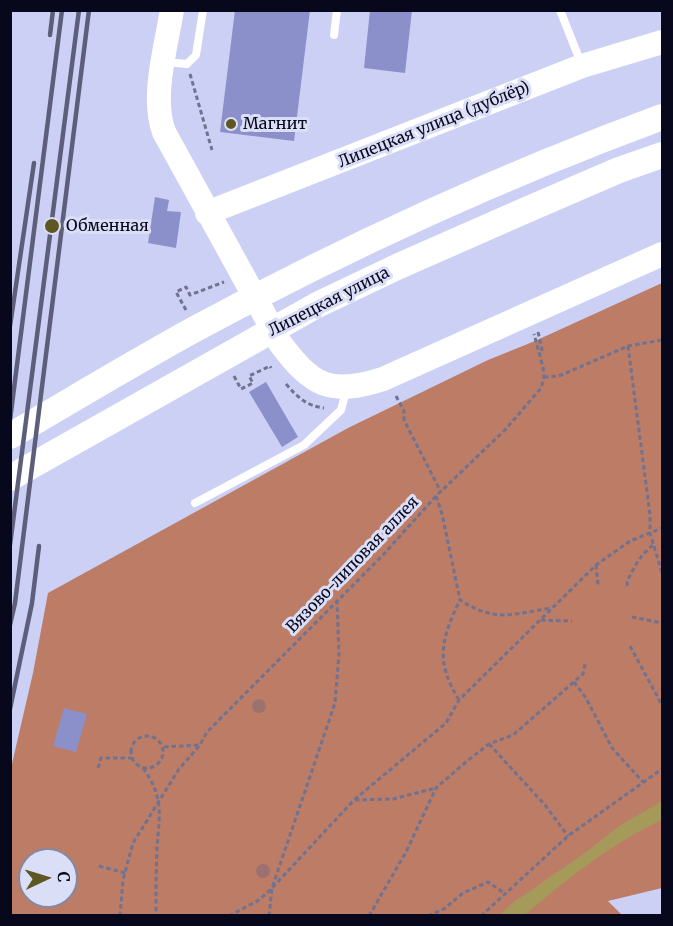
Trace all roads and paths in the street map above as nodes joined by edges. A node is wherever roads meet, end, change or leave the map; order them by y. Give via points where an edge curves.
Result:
1 (172, 10) edge
2 (203, 10) edge
3 (337, 10) edge
4 (560, 10) edge
5 (334, 35) dead end
6 (663, 42) edge
7 (175, 63) junction
8 (582, 66) junction
9 (663, 110) edge
10 (663, 117) edge
11 (633, 128) junction
12 (212, 150) dead end
13 (663, 155) edge
14 (663, 164) edge
15 (619, 170) junction
16 (207, 213) junction
17 (663, 254) edge
18 (225, 282) dead end
19 (186, 310) dead end
20 (532, 324) junction
21 (663, 340) edge
22 (628, 346) junction
23 (540, 356) junction
24 (270, 366) dead end
25 (234, 376) dead end
26 (544, 377) junction
27 (347, 387) junction
28 (394, 393) dead end
29 (10, 436) edge
30 (10, 478) edge
31 (441, 492) junction
32 (436, 496) junction
33 (195, 503) dead end
34 (663, 528) edge
35 (650, 533) junction
36 (653, 545) junction
37 (596, 565) junction
38 (663, 573) edge
39 (598, 585) dead end
40 (627, 586) dead end
41 (460, 600) junction
42 (337, 602) junction
43 (551, 608) junction
44 (632, 617) dead end
45 (540, 620) junction
46 (572, 621) dead end
47 (663, 623) edge
48 (630, 646) dead end
49 (585, 664) dead end
50 (574, 682) junction
51 (459, 700) junction
52 (663, 705) edge
53 (489, 744) junction
54 (200, 745) junction
55 (164, 747) junction
56 (131, 758) junction
57 (98, 768) dead end
58 (142, 768) junction
59 (663, 770) edge
60 (643, 782) junction
61 (436, 789) junction
62 (354, 800) junction
63 (159, 803) junction
64 (568, 836) junction
65 (99, 866) dead end
66 (125, 873) junction
67 (272, 888) junction
68 (504, 893) junction
69 (120, 915) edge
70 (156, 915) edge
71 (229, 915) edge
72 (269, 915) edge
73 (369, 915) edge
74 (428, 915) edge
75 (481, 915) edge

1 - 7 street
2 - 7 lane via 196,55
3 - 5 lane
4 - 8 lane
6 - 8 street, Липецкая улица (дублёр)
7 - 12 path
7 - 16 street via 158,96 160,121
8 - 16 street, Липецкая улица (дублёр)
9 - 11 street
10 - 11 main road
11 - 29 main road via 386,233 302,274 194,330
13 - 15 main road, Липецкая улица
14 - 15 street
15 - 30 main road, Липецкая улица via 317,305
16 - 27 street via 280,343 299,368 329,386
17 - 20 street
18 - 19 path via 190,295 186,286 176,292
20 - 23 path
20 - 23 path via 542,349
20 - 27 street via 383,379
21 - 22 path
22 - 26 path via 560,376
22 - 35 path
23 - 26 path
24 - 25 path via 249,375 253,383 241,389
26 - 31 path, Вязово-липовая аллея via 541,388 505,430
27 - 33 lane via 341,410 304,445
28 - 31 path
31 - 32 path, Вязово-липовая аллея
32 - 41 path
32 - 42 path, Вязово-липовая аллея
34 - 35 path
35 - 36 path
35 - 37 path via 630,541
36 - 38 path
36 - 40 path via 637,560
37 - 39 path
37 - 43 path
41 - 43 path via 496,616
41 - 51 path via 447,627 442,651 449,684
42 - 54 path, Вязово-липовая аллея via 207,732
42 - 67 path via 339,654 335,703
43 - 45 path
44 - 47 path
45 - 46 path
45 - 51 path
48 - 52 path
49 - 50 path via 583,674
50 - 53 path via 513,735
50 - 60 path via 612,748
51 - 62 path via 446,723
53 - 61 path
53 - 64 path
54 - 55 path
54 - 63 path, Вязово-липовая аллея via 179,769
55 - 56 path via 156,736 142,735 132,744
55 - 58 path via 163,759 154,767
56 - 57 path via 101,758
56 - 58 path
58 - 63 path
59 - 60 path
60 - 64 path
61 - 62 path via 393,799
61 - 73 path via 406,852
62 - 67 path
63 - 66 path, Вязово-липовая аллея via 133,843
63 - 70 path
64 - 68 path
65 - 66 path
66 - 69 path, Вязово-липовая аллея
67 - 71 path via 259,900
67 - 72 path
68 - 74 path via 488,882 463,892 444,909
68 - 75 path

